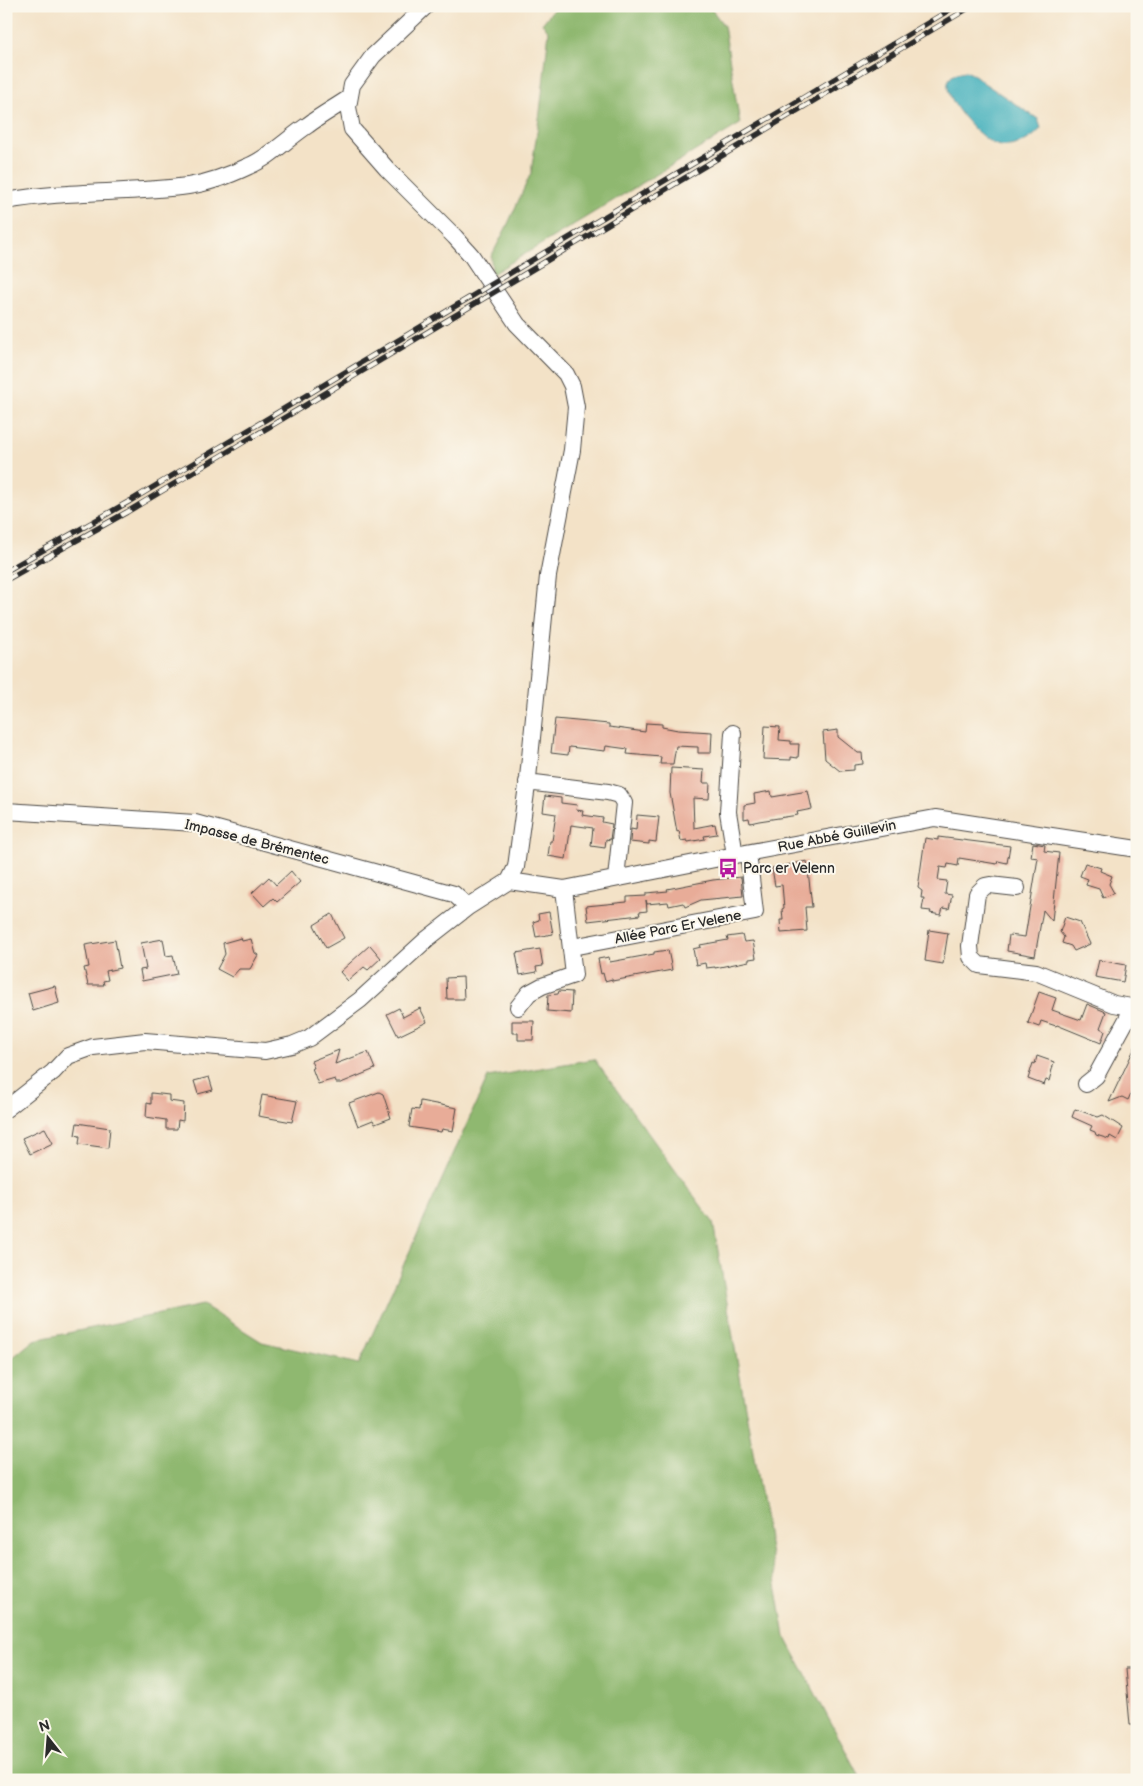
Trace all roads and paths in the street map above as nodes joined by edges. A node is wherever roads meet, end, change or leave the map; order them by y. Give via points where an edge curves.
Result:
1 (426, 6) edge
2 (349, 98) junction
3 (6, 201) edge
4 (733, 733) dead end
5 (527, 782) junction
6 (6, 811) edge
7 (1137, 849) edge
8 (742, 854) junction
9 (616, 878) junction
10 (509, 881) junction
11 (1016, 888) dead end
12 (564, 889) junction
13 (468, 907) junction
14 (572, 947) junction
15 (518, 1007) dead end
16 (1135, 1008) edge
17 (1086, 1084) dead end
18 (6, 1109) edge

1 - 2 street via 373,56 352,85
2 - 3 street via 251,166 219,178 189,186 70,193
2 - 5 street via 352,129 471,255 517,324 566,374 575,397 572,450 548,576
4 - 8 street via 728,812
5 - 9 street via 619,795 624,804
5 - 10 street via 516,867
6 - 13 street, Impasse de Brémentec via 195,824 454,894
7 - 8 street, Rue Abbé Guillevin via 935,818
8 - 9 street, Rue Abbé Guillevin
8 - 14 street, Allée Parc Er Velene via 755,912
9 - 12 street, Rue Abbé Guillevin
10 - 12 street, Rue Abbé Guillevin
10 - 13 street
11 - 16 street via 990,884 977,894 971,957 979,965 1036,972 1114,1004
12 - 14 street
13 - 18 street via 427,939 360,1000 318,1032 292,1045 265,1051 145,1041 93,1048 68,1056
14 - 15 street via 574,974 529,993
16 - 17 street via 1096,1076

